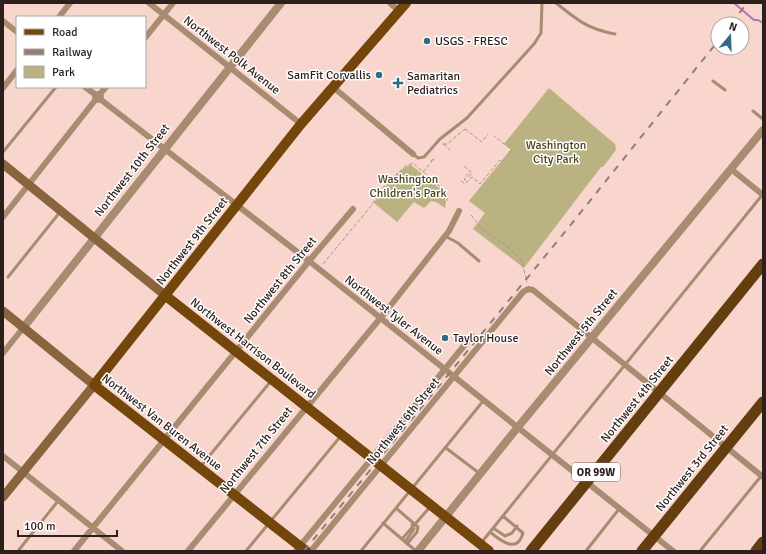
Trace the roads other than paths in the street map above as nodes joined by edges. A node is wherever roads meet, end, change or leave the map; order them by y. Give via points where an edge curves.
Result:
1 (70, 3) edge
2 (149, 3) edge
3 (173, 3) edge
4 (281, 3) edge
5 (390, 3) edge
6 (542, 3) edge
7 (556, 3) edge
8 (402, 7) edge
9 (164, 15) junction
10 (60, 16) edge
11 (3, 21) edge
12 (16, 31) edge
13 (615, 34) dead end
14 (146, 37) edge
15 (230, 67) junction
16 (16, 71) edge
17 (713, 82) dead end
18 (333, 87) junction
19 (3, 88) edge
20 (55, 88) edge
21 (86, 88) edge
22 (105, 88) edge
23 (725, 90) dead end
24 (98, 97) junction
25 (753, 111) dead end
26 (763, 119) edge
27 (301, 124) junction
28 (763, 130) edge
29 (164, 150) junction
30 (3, 152) edge
31 (413, 154) joint
32 (3, 164) edge
33 (731, 169) junction
34 (29, 184) junction
35 (763, 195) edge
36 (236, 205) junction
37 (353, 209) dead end
38 (61, 211) junction
39 (459, 211) dead end
40 (3, 217) edge
41 (445, 236) junction
42 (94, 238) junction
43 (309, 261) junction
44 (479, 261) dead end
45 (763, 264) edge
46 (8, 277) dead end
47 (166, 296) junction
48 (3, 311) edge
49 (380, 318) junction
50 (23, 328) junction
51 (472, 336) dead end
52 (592, 338) junction
53 (236, 351) junction
54 (3, 353) edge
55 (626, 365) junction
56 (445, 369) junction
57 (454, 376) junction
58 (272, 380) junction
59 (94, 385) junction
60 (660, 392) junction
61 (484, 400) junction
62 (763, 402) edge
63 (306, 406) junction
64 (518, 427) junction
65 (342, 435) junction
66 (164, 440) junction
67 (726, 447) junction
68 (446, 448) junction
69 (552, 455) junction
70 (3, 456) edge
71 (372, 459) junction
72 (380, 466) junction
73 (200, 468) junction
74 (23, 472) junction
75 (480, 474) junction
76 (762, 475) edge
77 (587, 483) junction
78 (411, 490) junction
79 (234, 494) junction
80 (3, 497) edge
81 (58, 500) junction
82 (432, 506) junction
83 (396, 508) junction
84 (619, 509) junction
85 (503, 516) junction
86 (446, 517) junction
87 (270, 523) junction
88 (383, 523) junction
89 (414, 525) junction
90 (517, 526) junction
91 (93, 528) junction
92 (493, 528) junction
93 (490, 532) junction
94 (654, 536) junction
95 (404, 541) junction
96 (763, 542) edge
97 (480, 544) junction
98 (300, 549) edge
99 (18, 551) edge
100 (74, 551) edge
101 (122, 551) edge
102 (188, 551) edge
103 (246, 551) edge
104 (311, 551) edge
105 (361, 551) edge
106 (417, 551) edge
107 (489, 551) edge
108 (532, 551) edge
109 (586, 551) edge
110 (642, 551) edge
111 (673, 551) edge
112 (700, 551) edge
113 (756, 551) edge

1 - 10 street
2 - 9 street, Northwest Polk Avenue
3 - 9 street
4 - 15 street, Northwest 10th Street
5 - 8 street
6 - 31 lane via 541,32 534,44 467,118 440,139 424,157 418,158
7 - 13 lane via 579,21 598,31
8 - 18 main road, Northwest 9th Street
9 - 14 street
9 - 15 street, Northwest Polk Avenue
11 - 12 street
15 - 27 street, Northwest Polk Avenue
15 - 29 street, Northwest 10th Street
16 - 19 street
17 - 23 lane
18 - 27 main road, Northwest 9th Street
18 - 31 street
20 - 30 lane
21 - 24 street, Northwest Tyler Avenue
22 - 24 street
24 - 29 street, Northwest Tyler Avenue
24 - 34 street
25 - 26 lane
27 - 36 main road, Northwest 9th Street
28 - 33 street, Northwest 5th Street
29 - 36 street, Northwest Tyler Avenue
29 - 42 street, Northwest 10th Street
32 - 34 main road, Northwest Harrison Boulevard
33 - 35 street
33 - 52 street, Northwest 5th Street
34 - 38 main road, Northwest Harrison Boulevard
34 - 40 street
35 - 55 lane
36 - 43 street, Northwest Tyler Avenue
36 - 47 main road, Northwest 9th Street
37 - 43 street, Northwest 8th Street
38 - 42 main road, Northwest Harrison Boulevard
38 - 46 lane
39 - 41 street, Northwest 7th Street
41 - 44 lane via 458,243
41 - 49 street, Northwest 7th Street
42 - 47 main road, Northwest Harrison Boulevard
42 - 50 street, Northwest 10th Street
43 - 49 street, Northwest Tyler Avenue
43 - 53 street, Northwest 8th Street
45 - 60 highway, Northwest 4th Street / OR 99W
47 - 53 main road, Northwest Harrison Boulevard
47 - 59 main road, Northwest 9th Street
48 - 50 main road, Northwest Van Buren Avenue
49 - 56 street, Northwest Tyler Avenue
49 - 63 street, Northwest 7th Street
50 - 54 street, Northwest 10th Street
50 - 59 main road, Northwest Van Buren Avenue
51 - 56 street, Northwest 6th Street
52 - 55 street
52 - 57 street, Northwest 6th Street via 528,288 522,292
52 - 64 street, Northwest 5th Street
53 - 58 main road, Northwest Harrison Boulevard
53 - 66 street, Northwest 8th Street
55 - 60 street
55 - 69 lane
56 - 57 street, Northwest Tyler Avenue
56 - 71 street, Northwest 6th Street
57 - 61 street, Northwest Tyler Avenue
57 - 72 street, Northwest 6th Street
58 - 63 main road, Northwest Harrison Boulevard
58 - 73 lane
59 - 66 main road, Northwest Van Buren Avenue
59 - 74 main road, Northwest 9th Street
60 - 67 street
60 - 77 highway, Northwest 4th Street / OR 99W
61 - 64 street, Northwest Tyler Avenue
61 - 68 lane
62 - 67 highway, Northwest 3rd Street
63 - 65 main road, Northwest Harrison Boulevard
63 - 79 street, Northwest 7th Street
64 - 69 street, Northwest Tyler Avenue
64 - 75 street, Northwest 5th Street
65 - 71 main road, Northwest Harrison Boulevard
65 - 87 lane
66 - 73 main road, Northwest Van Buren Avenue
66 - 91 street, Northwest 8th Street
67 - 76 street
67 - 94 highway, Northwest 3rd Street
68 - 75 lane
68 - 78 lane
69 - 77 street, Northwest Tyler Avenue
69 - 85 lane
70 - 74 street
71 - 72 main road, Northwest Harrison Boulevard
71 - 98 street, Northwest 6th Street
72 - 78 main road, Northwest Harrison Boulevard
72 - 104 street, Northwest 6th Street
73 - 79 main road, Northwest Van Buren Avenue
74 - 80 main road, Northwest 9th Street
74 - 81 street
75 - 86 street, Northwest 5th Street
76 - 112 lane
77 - 84 street, Northwest Tyler Avenue
77 - 108 highway, Northwest 4th Street / OR 99W
78 - 82 main road, Northwest Harrison Boulevard
78 - 83 lane
79 - 87 main road, Northwest Van Buren Avenue
79 - 102 street, Northwest 7th Street
81 - 91 street
81 - 99 lane
82 - 86 main road, Northwest Harrison Boulevard
82 - 89 lane
83 - 88 lane
83 - 89 lane
84 - 94 street, Northwest Tyler Avenue
84 - 109 lane
85 - 90 lane
85 - 92 lane
86 - 97 main road, Northwest Harrison Boulevard
86 - 106 street, Northwest 5th Street
87 - 98 main road, Northwest Van Buren Avenue
87 - 103 lane
88 - 95 lane
88 - 105 lane
89 - 95 lane
89 - 95 lane via 418,530
90 - 92 lane via 512,533 505,536
90 - 93 lane via 523,532 514,545 506,544
91 - 100 street, Northwest 8th Street
91 - 101 street
92 - 93 lane
93 - 97 lane
94 - 110 highway, Northwest 3rd Street
94 - 111 street, Northwest Tyler Avenue
95 - 106 lane
96 - 113 highway
97 - 107 main road, Northwest Harrison Boulevard

